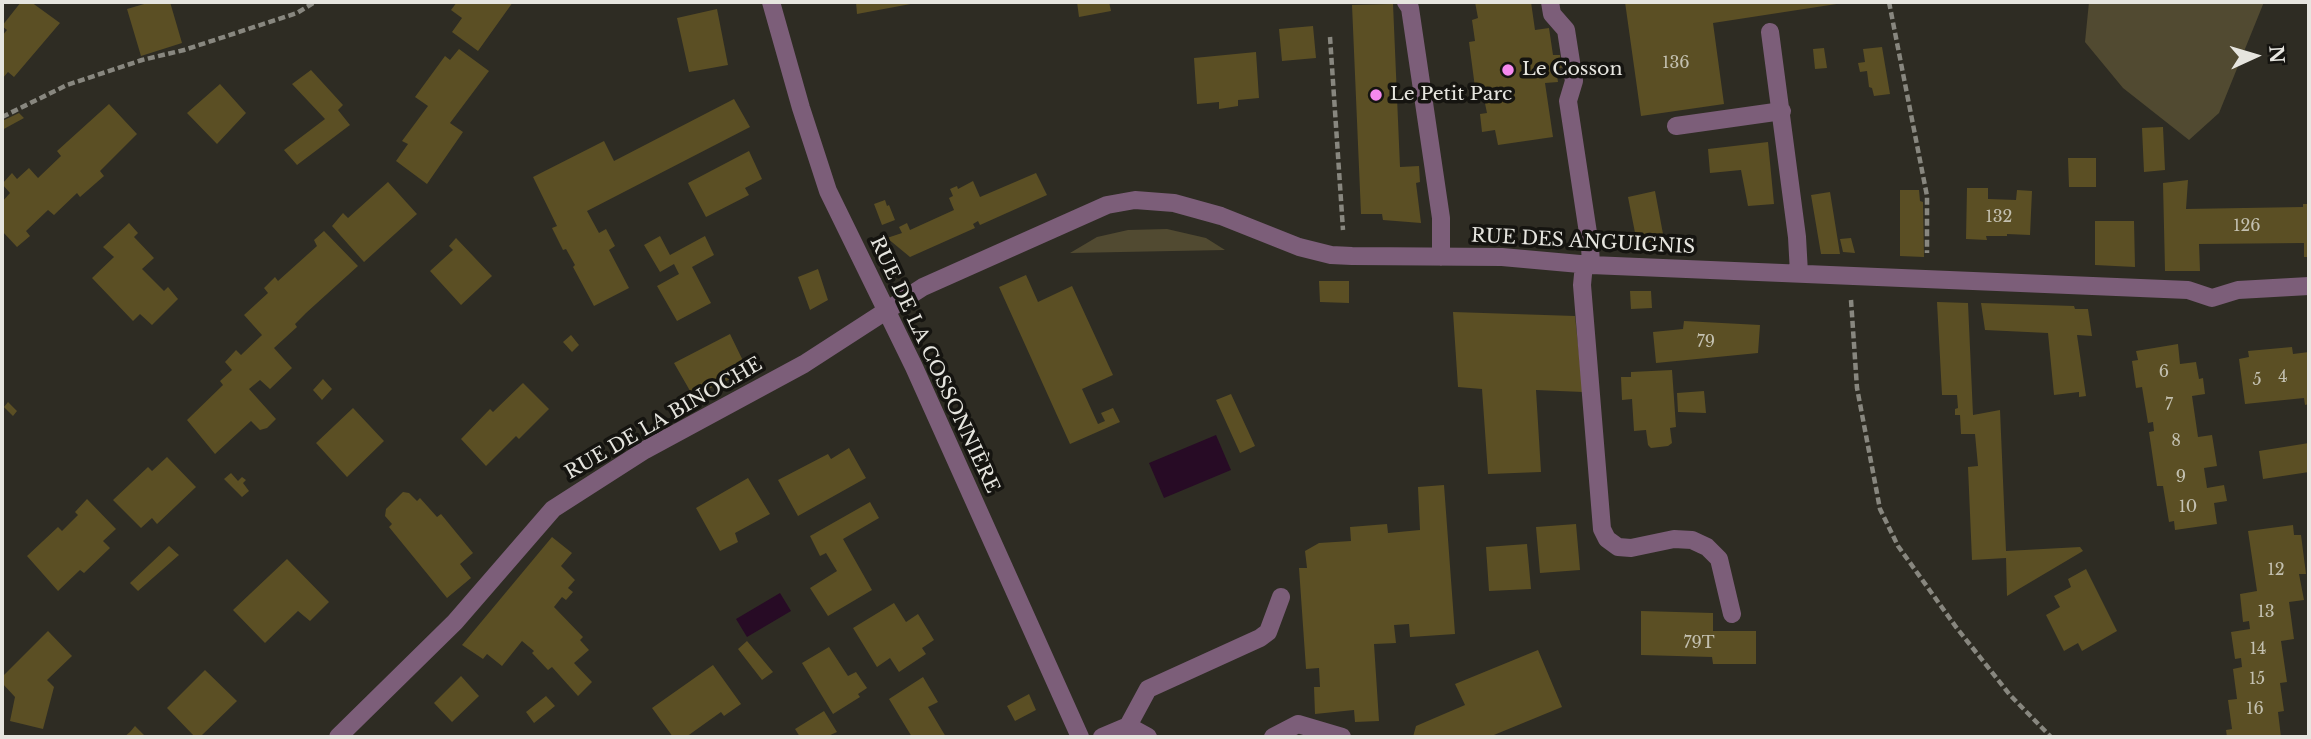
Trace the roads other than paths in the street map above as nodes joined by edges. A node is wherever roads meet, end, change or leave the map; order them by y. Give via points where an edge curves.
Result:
1 (771, 2) edge
2 (1406, 2) edge
3 (1550, 2) edge
4 (1770, 32) dead end
5 (1782, 111) junction
6 (1676, 125) dead end
7 (1441, 257) junction
8 (1588, 265) junction
9 (1798, 273) junction
10 (2309, 286) edge
11 (886, 312) junction
12 (1281, 597) dead end
13 (1732, 614) dead end
14 (1128, 726) junction
15 (338, 737) edge
16 (1080, 737) edge
17 (1102, 737) edge
18 (1148, 737) edge
19 (1273, 737) edge
20 (1342, 737) edge

1 - 11 street, RUE DE LA COSSONNIÈRE via 828,191
2 - 7 street via 1441,218
3 - 8 street via 1552,14 1566,30 1574,81 1567,101 1590,246
4 - 5 street
5 - 6 street
5 - 9 street
7 - 8 street, RUE DES ANGUIGNIS
7 - 11 street, RUE DES ANGUIGNIS via 1331,255 1221,216 1174,203 1135,200 1084,214 923,287
8 - 9 street, RUE DES ANGUIGNIS
8 - 13 street via 1582,285 1602,529 1618,547 1674,539 1706,547 1719,559
9 - 10 street, RUE DES ANGUIGNIS via 2189,290 2212,298 2238,290
11 - 15 street, RUE DE LA BINOCHE via 804,364 645,450 553,509 455,622
11 - 16 street, RUE DE LA COSSONNIÈRE
12 - 14 street via 1268,632 1261,638 1148,689
14 - 17 street
14 - 18 street
19 - 20 street via 1298,724

